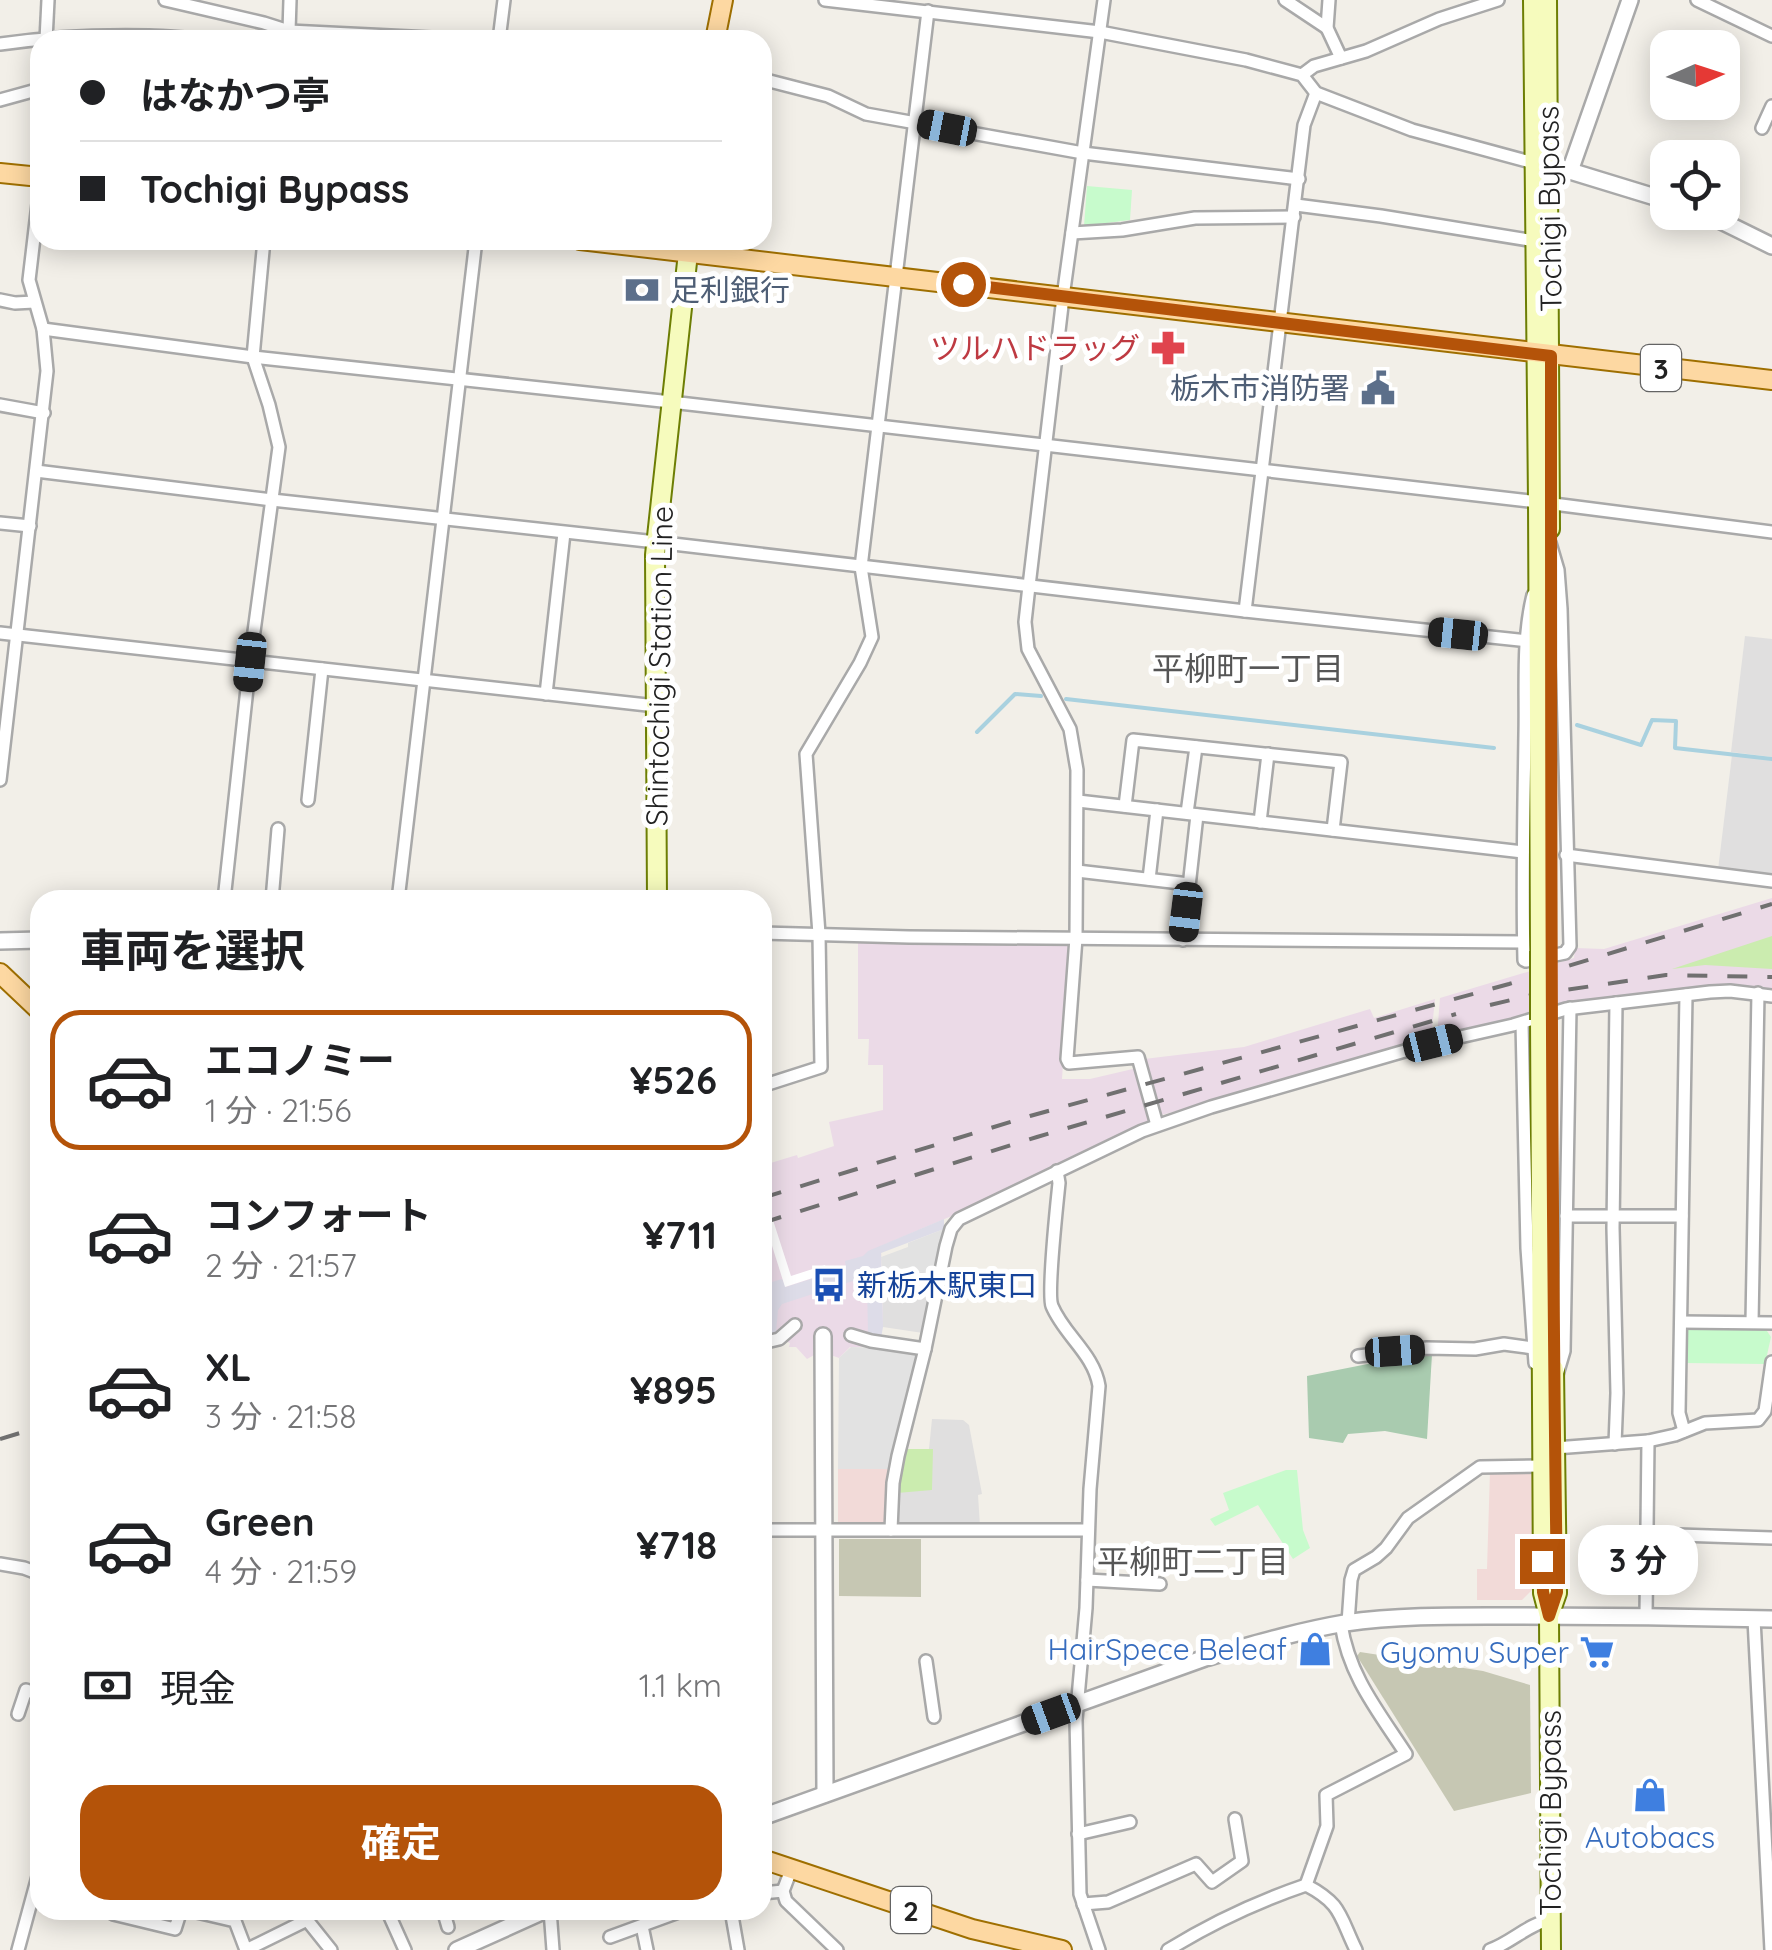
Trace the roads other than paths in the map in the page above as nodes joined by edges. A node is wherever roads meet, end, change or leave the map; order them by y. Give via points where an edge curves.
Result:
1 (48, 0) edge
2 (166, 0) edge
3 (290, 0) edge
4 (504, 0) edge
5 (723, 0) edge
6 (824, 0) edge
7 (1104, 0) edge
8 (1284, 0) edge
9 (1329, 0) edge
10 (1498, 0) edge
11 (1533, 0) edge
12 (1547, 0) edge
13 (1630, 0) edge
14 (1697, 0) edge
15 (928, 11) junction
16 (1328, 28) junction
17 (46, 30) edge
18 (277, 30) edge
19 (289, 30) edge
20 (501, 30) edge
21 (717, 30) edge
22 (1100, 32) junction
23 (1772, 36) edge
24 (30, 41) edge
25 (0, 44) edge
26 (1341, 58) junction
27 (1302, 75) junction
28 (772, 82) edge
29 (30, 92) edge
30 (1316, 92) junction
31 (0, 100) edge
32 (1772, 106) edge
33 (915, 122) junction
34 (1762, 128) dead end
35 (1083, 153) junction
36 (1541, 165) junction
37 (1570, 171) junction
38 (0, 173) edge
39 (30, 176) edge
40 (1298, 179) junction
41 (1650, 195) edge
42 (1295, 211) junction
43 (1740, 230) edge
44 (1072, 233) junction
45 (1535, 241) junction
46 (1772, 246) edge
47 (33, 250) edge
48 (263, 250) edge
49 (475, 250) edge
50 (689, 250) edge
51 (717, 250) edge
52 (896, 276) junction
53 (1063, 297) junction
54 (0, 300) edge
55 (34, 302) junction
56 (1282, 322) junction
57 (43, 328) junction
58 (1544, 355) junction
59 (254, 357) junction
60 (459, 379) junction
61 (1772, 380) edge
62 (672, 402) junction
63 (0, 404) edge
64 (44, 413) junction
65 (878, 426) junction
66 (1045, 445) junction
67 (1263, 470) junction
68 (36, 471) junction
69 (272, 500) junction
70 (1544, 503) junction
71 (442, 519) junction
72 (0, 523) edge
73 (30, 526) junction
74 (1772, 532) edge
75 (564, 533) junction
76 (656, 542) junction
77 (1550, 542) junction
78 (861, 567) junction
79 (1029, 586) junction
80 (1245, 612) junction
81 (0, 632) edge
82 (16, 634) junction
83 (1532, 642) junction
84 (250, 662) junction
85 (322, 669) junction
86 (422, 680) junction
87 (546, 694) junction
88 (656, 706) junction
89 (1196, 746) junction
90 (1268, 754) junction
91 (0, 780) edge
92 (308, 800) dead end
93 (1078, 801) junction
94 (1125, 806) junction
95 (1157, 810) junction
96 (1192, 814) junction
97 (1260, 822) junction
98 (278, 830) dead end
99 (1333, 830) junction
100 (1523, 852) junction
101 (1566, 856) junction
102 (1078, 870) junction
103 (1150, 879) junction
104 (1772, 881) edge
105 (1189, 884) junction
106 (225, 890) edge
107 (273, 890) edge
108 (399, 890) edge
109 (657, 890) edge
110 (772, 933) edge
111 (819, 934) junction
112 (1076, 938) junction
113 (30, 940) edge
114 (1183, 940) junction
115 (0, 942) edge
116 (1538, 947) junction
117 (0, 973) edge
118 (1758, 994) junction
119 (1686, 995) junction
120 (1772, 996) edge
121 (30, 1002) edge
122 (1616, 1003) junction
123 (1570, 1008) junction
124 (1538, 1020) junction
125 (772, 1083) edge
126 (1157, 1125) junction
127 (1058, 1172) junction
128 (1566, 1216) junction
129 (1613, 1216) junction
130 (1682, 1216) junction
131 (1681, 1322) junction
132 (1752, 1322) junction
133 (1772, 1323) edge
134 (795, 1325) dead end
135 (850, 1335) dead end
136 (823, 1336) dead end
137 (772, 1340) edge
138 (1533, 1348) junction
139 (924, 1349) junction
140 (1358, 1356) dead end
141 (1772, 1362) edge
142 (1548, 1389) junction
143 (1684, 1431) junction
144 (1648, 1441) junction
145 (1615, 1444) junction
146 (1555, 1448) junction
147 (1541, 1466) junction
148 (772, 1530) edge
149 (823, 1530) junction
150 (891, 1530) junction
151 (1088, 1530) junction
152 (1647, 1534) junction
153 (1772, 1538) edge
154 (0, 1564) edge
155 (30, 1570) edge
156 (1087, 1580) junction
157 (1160, 1584) dead end
158 (1549, 1616) junction
159 (1646, 1616) junction
160 (1754, 1619) junction
161 (1772, 1620) edge
162 (1344, 1624) junction
163 (926, 1661) dead end
164 (30, 1691) edge
165 (1758, 1701) junction
166 (1772, 1701) edge
167 (1077, 1704) junction
168 (18, 1714) dead end
169 (934, 1717) dead end
170 (825, 1794) junction
171 (772, 1813) edge
172 (1234, 1819) dead end
173 (1130, 1822) dead end
174 (1078, 1834) junction
175 (772, 1863) edge
176 (791, 1870) junction
177 (1306, 1885) junction
178 (784, 1891) junction
179 (772, 1892) edge
180 (1083, 1904) junction
181 (30, 1906) edge
182 (1551, 1919) junction
183 (137, 1920) edge
184 (177, 1920) edge
185 (230, 1920) edge
186 (297, 1920) edge
187 (309, 1920) edge
188 (392, 1920) edge
189 (446, 1920) edge
190 (525, 1920) edge
191 (549, 1920) edge
192 (658, 1920) edge
193 (733, 1920) edge
194 (642, 1926) junction
195 (448, 1927) dead end
196 (610, 1937) dead end
197 (18, 1950) edge
198 (331, 1950) edge
199 (405, 1950) edge
200 (457, 1950) edge
201 (552, 1950) edge
202 (646, 1950) edge
203 (738, 1950) edge
204 (837, 1950) edge
205 (1062, 1950) edge
206 (1099, 1950) edge
207 (1168, 1950) edge
208 (1356, 1950) edge
209 (1490, 1950) edge
210 (1551, 1950) edge
211 (1770, 1950) edge

1 - 17 street
2 - 18 street
3 - 19 street
4 - 20 street
5 - 21 main road
6 - 15 street
7 - 22 street
8 - 16 street
9 - 16 street
10 - 26 street
11 - 36 main road, Tochigi Bypass
12 - 36 main road, Tochigi Bypass
13 - 37 street
14 - 23 street
15 - 22 street
15 - 33 street
16 - 26 street
22 - 27 street
22 - 35 street
24 - 25 street
26 - 27 street
27 - 30 street
28 - 33 street via 866,114
29 - 31 street
30 - 36 street via 1412,130
30 - 40 street via 1304,125
32 - 34 street
33 - 35 street
33 - 52 street
35 - 40 street
35 - 44 street
36 - 37 street
36 - 45 main road, Tochigi Bypass
36 - 58 main road, Tochigi Bypass
37 - 41 street
38 - 39 main road
40 - 42 street
42 - 44 street
42 - 45 street via 1381,216
42 - 56 street
43 - 46 street
44 - 53 street
45 - 58 main road, Tochigi Bypass
47 - 55 street
48 - 59 street
49 - 60 street
50 - 62 main road, Shintochigi Station Line
51 - 52 main road, 3
52 - 53 main road, 3
52 - 65 street
53 - 56 main road, 3
53 - 66 street
54 - 55 street
55 - 57 street
56 - 58 main road, 3
56 - 67 street
57 - 59 street
57 - 64 street
58 - 61 main road, 3
58 - 70 main road, Tochigi Bypass
59 - 60 street
59 - 69 street via 278,448
60 - 62 street
60 - 71 street
62 - 65 street
62 - 76 main road, Shintochigi Station Line
63 - 64 street
64 - 68 street
65 - 66 street
65 - 78 street
66 - 67 street
66 - 79 street
67 - 70 street
67 - 80 street
68 - 69 street
68 - 73 street
69 - 71 street
69 - 84 street
70 - 74 street
70 - 77 main road, Tochigi Bypass
70 - 83 main road, Tochigi Bypass
71 - 75 street
71 - 86 street
72 - 73 street
73 - 82 street
75 - 76 street
75 - 87 street
76 - 78 street
76 - 88 main road, Shintochigi Station Line
77 - 101 street via 1561,609
77 - 116 main road, Tochigi Bypass
78 - 79 street
78 - 111 street via 872,637 806,754
79 - 80 street
79 - 93 street via 1028,649 1070,730
80 - 83 street
81 - 82 street
82 - 84 street
82 - 91 street
83 - 100 street
83 - 116 main road, Tochigi Bypass
84 - 85 street
84 - 106 street
85 - 86 street
85 - 92 street
86 - 87 street
86 - 108 street
87 - 88 street
88 - 109 main road, Shintochigi Station Line
89 - 90 street
89 - 94 street via 1133,740
89 - 96 street
90 - 97 street
90 - 99 street via 1341,762
93 - 94 street
93 - 102 street
94 - 95 street
95 - 96 street
95 - 103 street
96 - 97 street
96 - 105 street
97 - 99 street
98 - 107 street
99 - 100 street
100 - 116 street
101 - 104 street
101 - 116 street via 1570,946 1524,960
102 - 103 street
102 - 112 street
103 - 105 street
105 - 114 street
110 - 111 street
111 - 112 street
111 - 125 street via 821,1068
112 - 114 street
112 - 126 street via 1069,1063 1138,1056
113 - 115 street
114 - 116 street
116 - 124 main road, Tochigi Bypass, bridge
117 - 121 main road
118 - 119 street
118 - 120 street
118 - 132 street
119 - 122 street
119 - 130 street
122 - 123 street
122 - 129 street
123 - 124 street via 1532,1018
123 - 128 street
124 - 126 street via 1428,1044
124 - 138 street via 1526,1248
124 - 142 main road, Tochigi Bypass
126 - 127 street
127 - 139 street via 976,1218 955,1222
127 - 151 street via 1050,1304 1099,1386
128 - 129 street
128 - 142 street via 1564,1350
129 - 130 street
129 - 145 street
130 - 131 street
131 - 132 street
131 - 143 street
132 - 133 street
134 - 137 street
135 - 139 street
136 - 149 street
138 - 140 street via 1504,1344
138 - 142 street via 1536,1371
139 - 150 street via 893,1483
141 - 143 street via 1758,1420
142 - 146 main road, Tochigi Bypass
142 - 147 main road, Tochigi Bypass
143 - 144 street
144 - 145 street
144 - 152 street
145 - 146 street
146 - 158 main road, Tochigi Bypass via 1557,1592
147 - 158 main road, Tochigi Bypass
147 - 162 street via 1480,1467 1408,1518 1386,1548 1354,1570
148 - 149 street
149 - 150 street
149 - 170 street
150 - 151 street
151 - 156 street
152 - 153 street
152 - 159 street
154 - 155 street
156 - 157 street
156 - 167 street
158 - 159 street
158 - 162 street
158 - 182 main road, Tochigi Bypass
159 - 160 street
160 - 161 street
160 - 165 street
162 - 167 street via 1204,1658
162 - 177 street via 1348,1659 1406,1754 1326,1795 1326,1826
163 - 169 street
164 - 168 street
165 - 166 street
165 - 211 street
167 - 170 street
167 - 174 street
170 - 171 street
172 - 180 street via 1242,1861 1212,1882 1196,1864 1108,1902
173 - 174 street
174 - 180 street
175 - 176 main road, 2
176 - 178 street
176 - 205 main road, 2 via 972,1929
177 - 207 street
177 - 208 street via 1336,1907
178 - 179 street
178 - 204 street via 786,1901
180 - 206 street
181 - 197 street
182 - 209 street
182 - 210 main road, Tochigi Bypass
183 - 184 street via 174,1929
185 - 186 street via 246,1950
187 - 198 street
188 - 199 street
189 - 195 street
190 - 200 street
191 - 201 street
192 - 194 street
193 - 203 street
194 - 196 street
194 - 202 street

